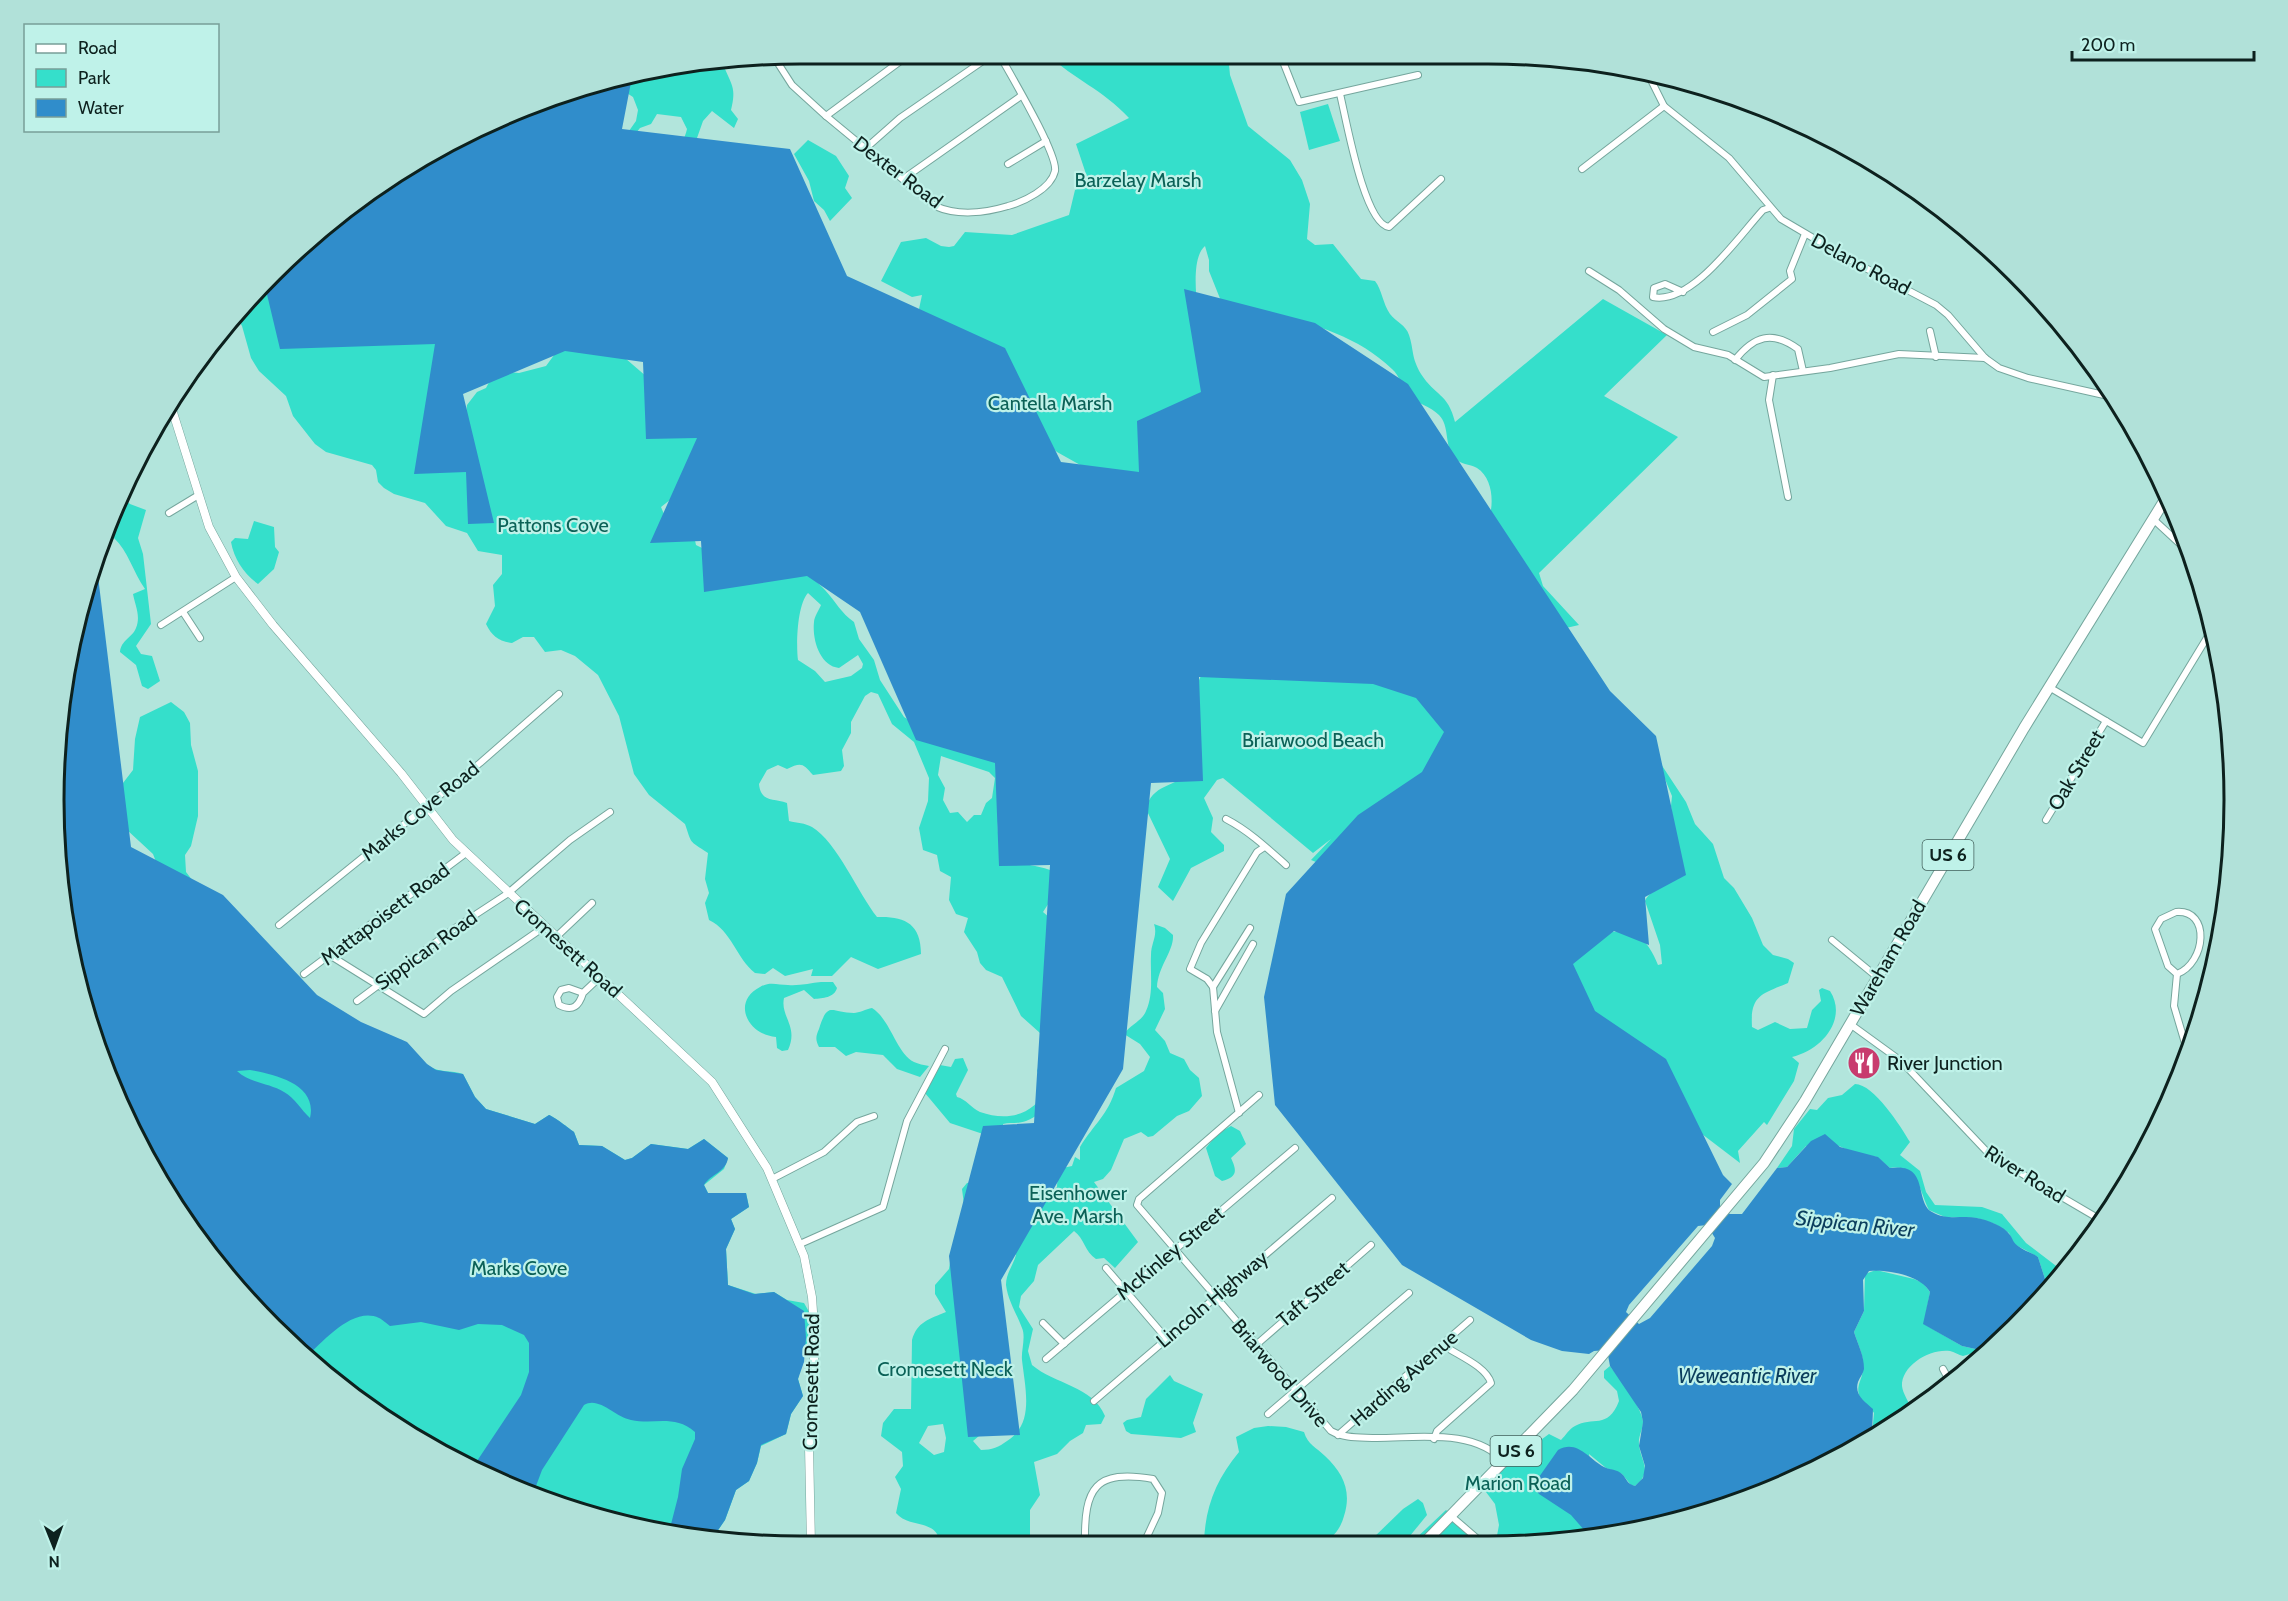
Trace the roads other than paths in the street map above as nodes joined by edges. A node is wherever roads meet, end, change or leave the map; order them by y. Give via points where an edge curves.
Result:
1 (896, 64) edge
2 (979, 64) edge
3 (1004, 64) edge
4 (1284, 64) edge
5 (779, 65) edge
6 (1418, 75) dead end
7 (1653, 84) edge
8 (1340, 94) junction
9 (1021, 96) junction
10 (1664, 106) junction
11 (826, 116) junction
12 (1046, 141) junction
13 (866, 148) junction
14 (1008, 164) dead end
15 (1582, 169) dead end
16 (903, 179) junction
17 (1442, 179) dead end
18 (1769, 207) junction
19 (1805, 234) junction
20 (1589, 271) dead end
21 (1683, 292) dead end
22 (1930, 331) dead end
23 (1713, 332) dead end
24 (1936, 357) junction
25 (1985, 358) junction
26 (1735, 360) junction
27 (1803, 371) junction
28 (1773, 375) junction
29 (2100, 394) edge
30 (174, 416) edge
31 (198, 496) junction
32 (1788, 497) dead end
33 (2161, 506) edge
34 (169, 513) dead end
35 (2153, 519) junction
36 (2175, 539) edge
37 (236, 577) junction
38 (183, 612) junction
39 (161, 625) dead end
40 (200, 638) dead end
41 (2205, 641) edge
42 (2049, 687) junction
43 (559, 694) dead end
44 (2106, 721) junction
45 (426, 806) junction
46 (610, 813) dead end
47 (1226, 819) dead end
48 (2046, 820) dead end
49 (1263, 848) junction
50 (466, 853) junction
51 (1286, 865) dead end
52 (507, 894) junction
53 (592, 903) dead end
54 (279, 925) dead end
55 (544, 927) junction
56 (1250, 928) dead end
57 (556, 937) junction
58 (1832, 940) dead end
59 (1253, 944) dead end
60 (331, 956) junction
61 (304, 974) dead end
62 (2177, 974) junction
63 (600, 977) junction
64 (1877, 977) junction
65 (376, 985) junction
66 (1213, 987) junction
67 (583, 993) dead end
68 (357, 1001) dead end
69 (1215, 1012) junction
70 (1850, 1024) junction
71 (2184, 1038) edge
72 (945, 1049) dead end
73 (1259, 1095) dead end
74 (1239, 1113) junction
75 (874, 1116) dead end
76 (1295, 1148) dead end
77 (772, 1179) junction
78 (1332, 1198) dead end
79 (2094, 1216) edge
80 (800, 1244) junction
81 (1371, 1245) dead end
82 (1174, 1250) junction
83 (1106, 1268) dead end
84 (1126, 1291) junction
85 (1409, 1293) dead end
86 (1214, 1297) junction
87 (1470, 1320) dead end
88 (1043, 1323) dead end
89 (1166, 1338) junction
90 (1064, 1344) junction
91 (1256, 1344) junction
92 (1443, 1345) junction
93 (1046, 1359) dead end
94 (1943, 1369) dead end
95 (1946, 1375) edge
96 (1295, 1392) junction
97 (1094, 1401) dead end
98 (1268, 1414) dead end
99 (1338, 1435) junction
100 (1434, 1439) junction
101 (1505, 1463) junction
102 (1451, 1516) junction
103 (810, 1536) edge
104 (1087, 1536) edge
105 (1147, 1536) edge
106 (1432, 1536) edge
107 (1474, 1536) edge

1 - 11 street
2 - 13 street via 880,133
3 - 9 street, Dexter Road
4 - 8 street via 1299,102
5 - 11 street, Dexter Road via 792,85
6 - 8 street
7 - 10 street, Delano Road
8 - 17 street via 1365,199 1381,224 1389,227
9 - 12 street, Dexter Road
9 - 16 street
10 - 15 street
10 - 18 street, Delano Road via 1729,158
11 - 13 street, Dexter Road
12 - 14 street
12 - 16 street, Dexter Road via 1054,163 1051,179 1025,200 997,209 972,212 940,208
13 - 16 street, Dexter Road
18 - 19 street, Delano Road
18 - 21 street
19 - 23 street via 1790,272 1792,279 1747,315
19 - 25 street, Delano Road via 1936,305
20 - 26 street via 1619,290 1664,329 1694,347
22 - 24 street
24 - 25 street
24 - 27 street via 1899,354
25 - 29 street, Delano Road via 2016,374
26 - 27 street via 1761,338 1781,338 1798,350
26 - 28 street via 1764,377
27 - 28 street
28 - 32 street via 1769,400
30 - 31 street, Cromesett Road
31 - 34 street
31 - 37 street, Cromesett Road
33 - 35 main road, Wareham Road / US 6
35 - 36 street
35 - 42 main road, Wareham Road / US 6
37 - 38 street
37 - 45 street, Cromesett Road
38 - 39 street
38 - 40 street
41 - 44 street via 2143,743
42 - 44 street
42 - 64 main road, Wareham Road / US 6
43 - 45 street, Marks Cove Road
44 - 48 street, Oak Street
45 - 50 street, Cromesett Road
45 - 54 street, Marks Cove Road
46 - 52 street, Sippican Road via 570,840
47 - 49 street via 1257,839
49 - 51 street
49 - 66 street via 1201,943 1190,969
50 - 52 street, Cromesett Road
50 - 60 street, Mattapoisett Road
52 - 55 street, Cromesett Road
52 - 65 street, Sippican Road
53 - 57 street
55 - 57 street, Cromesett Road
55 - 65 street via 424,1014
56 - 66 street
57 - 63 street, Cromesett Road
58 - 64 street
59 - 69 street
60 - 61 street, Mattapoisett Road
60 - 65 street
62 - 62 street via 2190,965 2201,944 2196,921 2185,912 2164,917 2155,929 2168,966
62 - 71 street via 2174,1006
63 - 67 street
63 - 77 street, Cromesett Road via 712,1082
64 - 70 main road, Wareham Road / US 6
65 - 68 street, Sippican Road
66 - 69 street
69 - 74 street
70 - 79 street, River Road via 1901,1061 1990,1155
70 - 101 main road, Wareham Road / US 6 via 1785,1134 1601,1357
72 - 80 street via 907,1121 883,1206
73 - 74 street
74 - 82 street, Briarwood Drive via 1136,1202
75 - 77 street via 857,1122 824,1152
76 - 82 street, McKinley Street
77 - 80 street, Cromesett Road
78 - 86 street, Lincoln Highway
80 - 103 street, Cromesett Road via 812,1297 815,1341 809,1446
81 - 91 street, Taft Street
82 - 84 street, McKinley Street
82 - 86 street, Briarwood Drive
83 - 84 street
84 - 89 street
84 - 90 street, McKinley Street
85 - 96 street
86 - 89 street, Lincoln Highway
86 - 91 street, Briarwood Drive
87 - 92 street, Harding Avenue
88 - 90 street
89 - 97 street, Lincoln Highway
90 - 93 street, McKinley Street
91 - 96 street, Briarwood Drive
92 - 99 street, Harding Avenue
92 - 100 street via 1472,1363 1491,1383 1437,1431
94 - 95 street
96 - 98 street
96 - 99 street, Briarwood Drive
99 - 100 street, Briarwood Drive
100 - 101 street, Briarwood Drive via 1480,1443 1493,1449
101 - 102 main road, US 6
102 - 106 main road, US 6
102 - 107 street
104 - 105 street via 1095,1486 1114,1477 1130,1476 1154,1479 1162,1493

